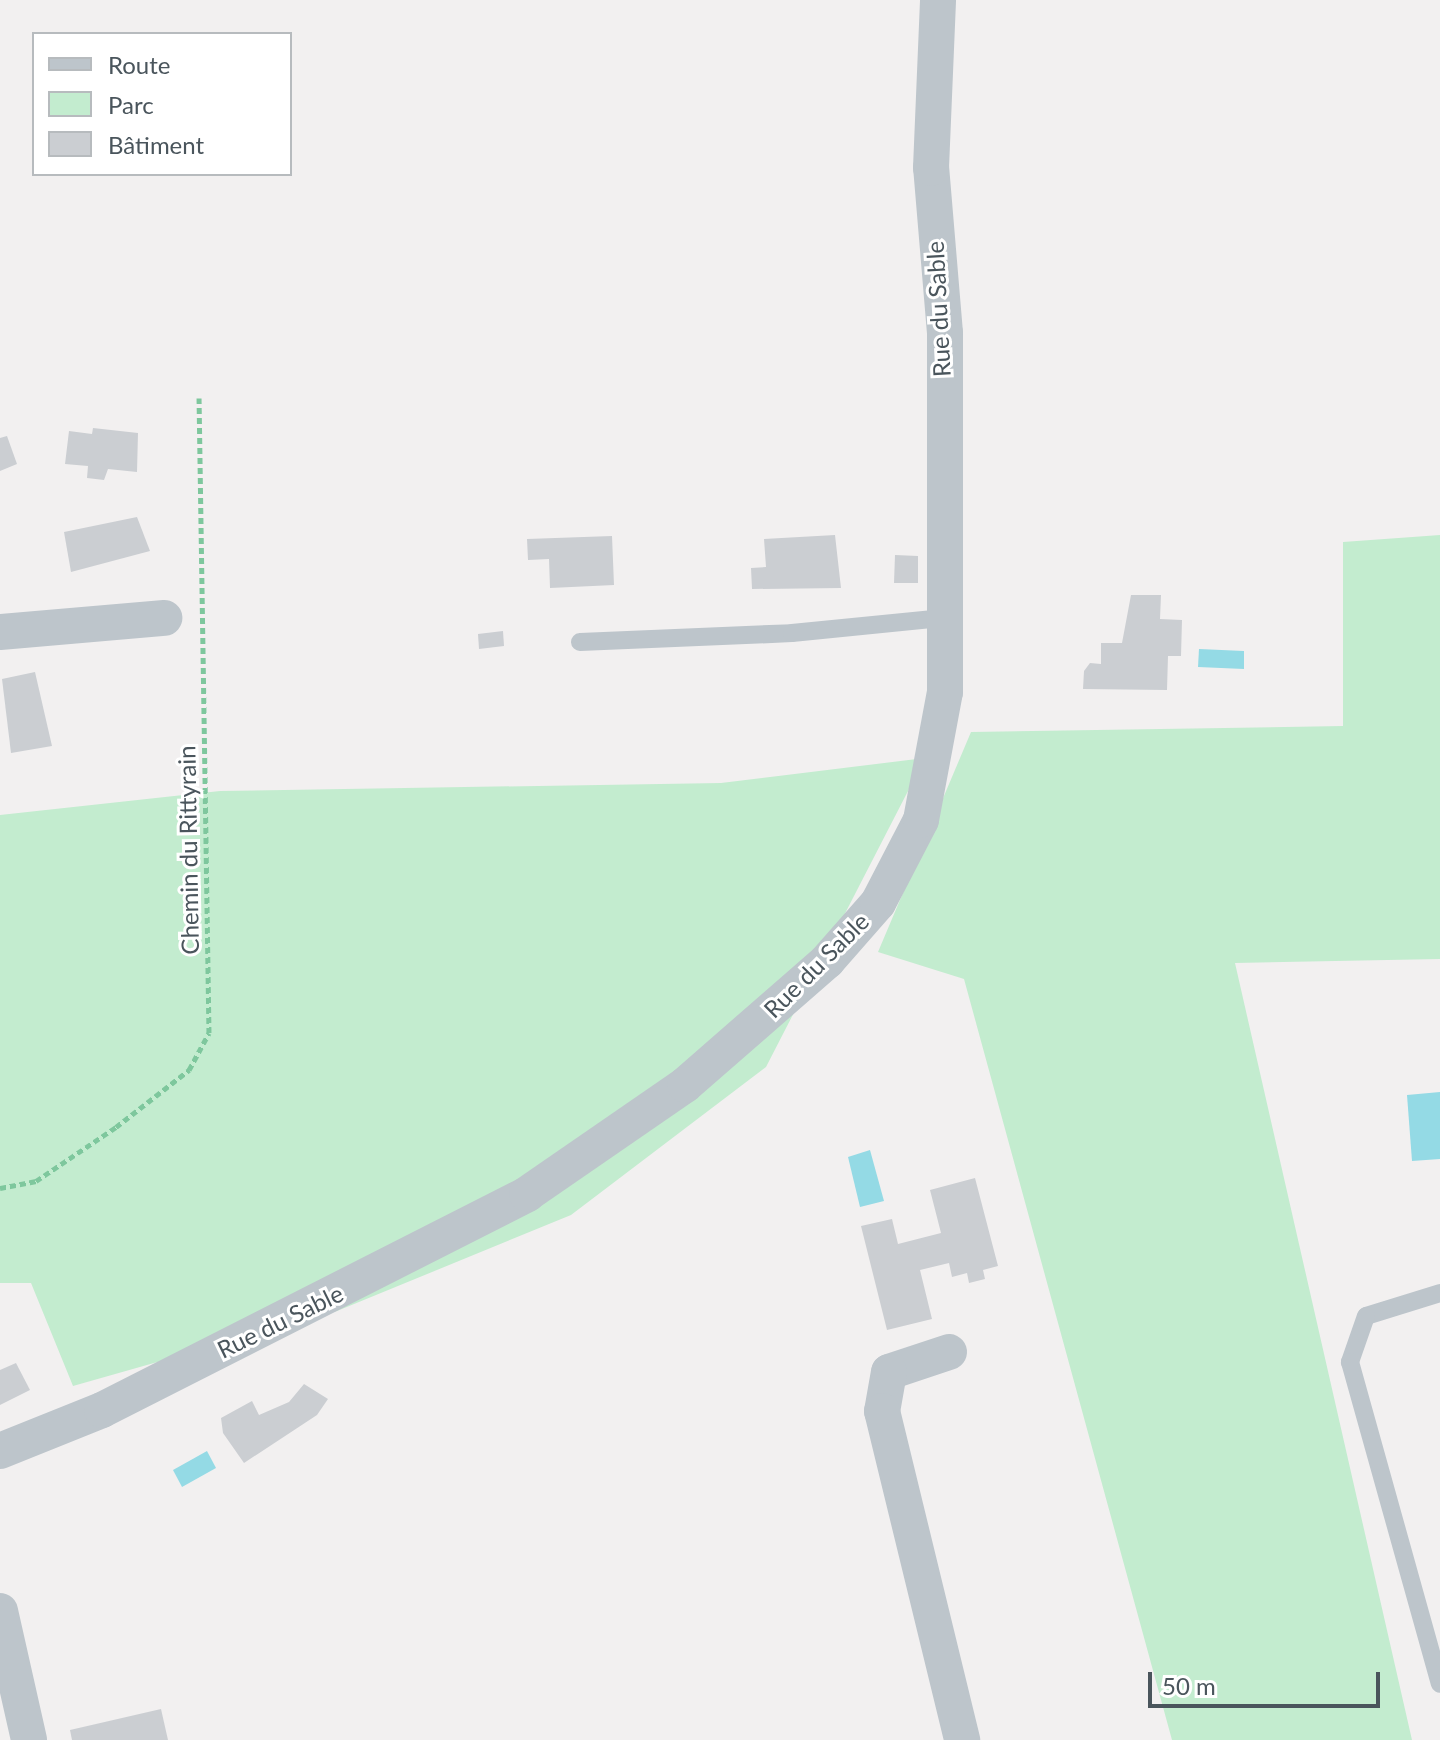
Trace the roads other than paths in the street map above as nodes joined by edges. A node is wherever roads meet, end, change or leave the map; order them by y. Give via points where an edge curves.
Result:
1 (938, 0) edge
2 (164, 618) dead end
3 (941, 618) junction
4 (0, 632) edge
5 (580, 642) dead end
6 (1440, 1293) edge
7 (949, 1352) dead end
8 (0, 1451) edge
9 (0, 1611) edge
10 (1440, 1684) edge
11 (29, 1740) edge
12 (962, 1740) edge

1 - 3 street, Rue du Sable via 931,168 945,333
2 - 4 street
3 - 5 lane via 792,633
3 - 8 street, Rue du Sable via 945,692 940,740 906,857 878,903 827,961 685,1085 527,1194 102,1410
6 - 10 lane via 1366,1316 1350,1362
7 - 12 street via 889,1372 882,1411
9 - 11 street

